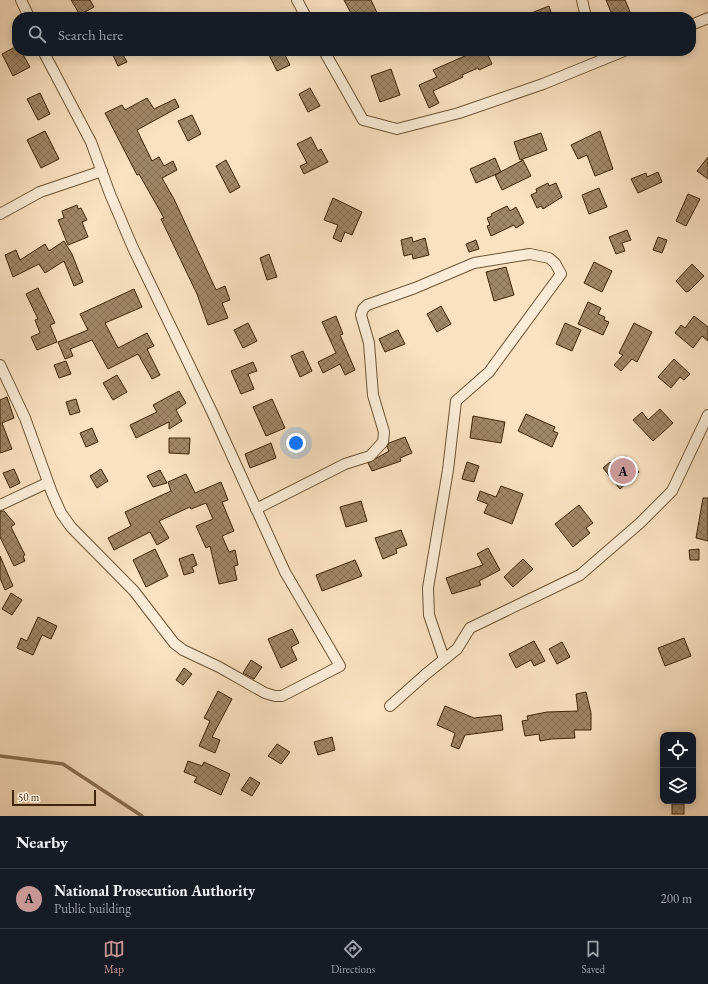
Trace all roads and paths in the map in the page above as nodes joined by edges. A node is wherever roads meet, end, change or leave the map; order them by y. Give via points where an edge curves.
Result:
1 (21, 0) edge
2 (297, 0) edge
3 (582, 0) edge
4 (27, 12) edge
5 (303, 12) edge
6 (585, 12) edge
7 (708, 18) edge
8 (696, 23) edge
9 (46, 56) edge
10 (327, 56) edge
11 (600, 56) edge
12 (102, 171) junction
13 (0, 214) edge
14 (0, 365) edge
15 (708, 415) edge
16 (47, 483) junction
17 (0, 505) edge
18 (256, 509) junction
19 (444, 659) junction
20 (390, 706) dead end

1 - 4 street
2 - 5 street
3 - 6 street
7 - 8 street
9 - 12 street via 91,142
10 - 11 street via 363,120 397,129 459,113 543,84
12 - 13 street via 40,192
12 - 18 street via 133,248
14 - 16 street via 25,418
15 - 19 street via 672,490 640,523 580,575 470,628 457,649
16 - 17 street
16 - 18 street via 61,514 71,527 134,591 174,643 265,692 282,696 340,666 285,572
18 - 19 street via 345,464 370,456 383,442 384,432 373,395 369,343 361,315 367,306 474,263 530,254 542,255 555,263 560,274 520,332 489,372 456,401 448,470 428,588 429,615
19 - 20 street

